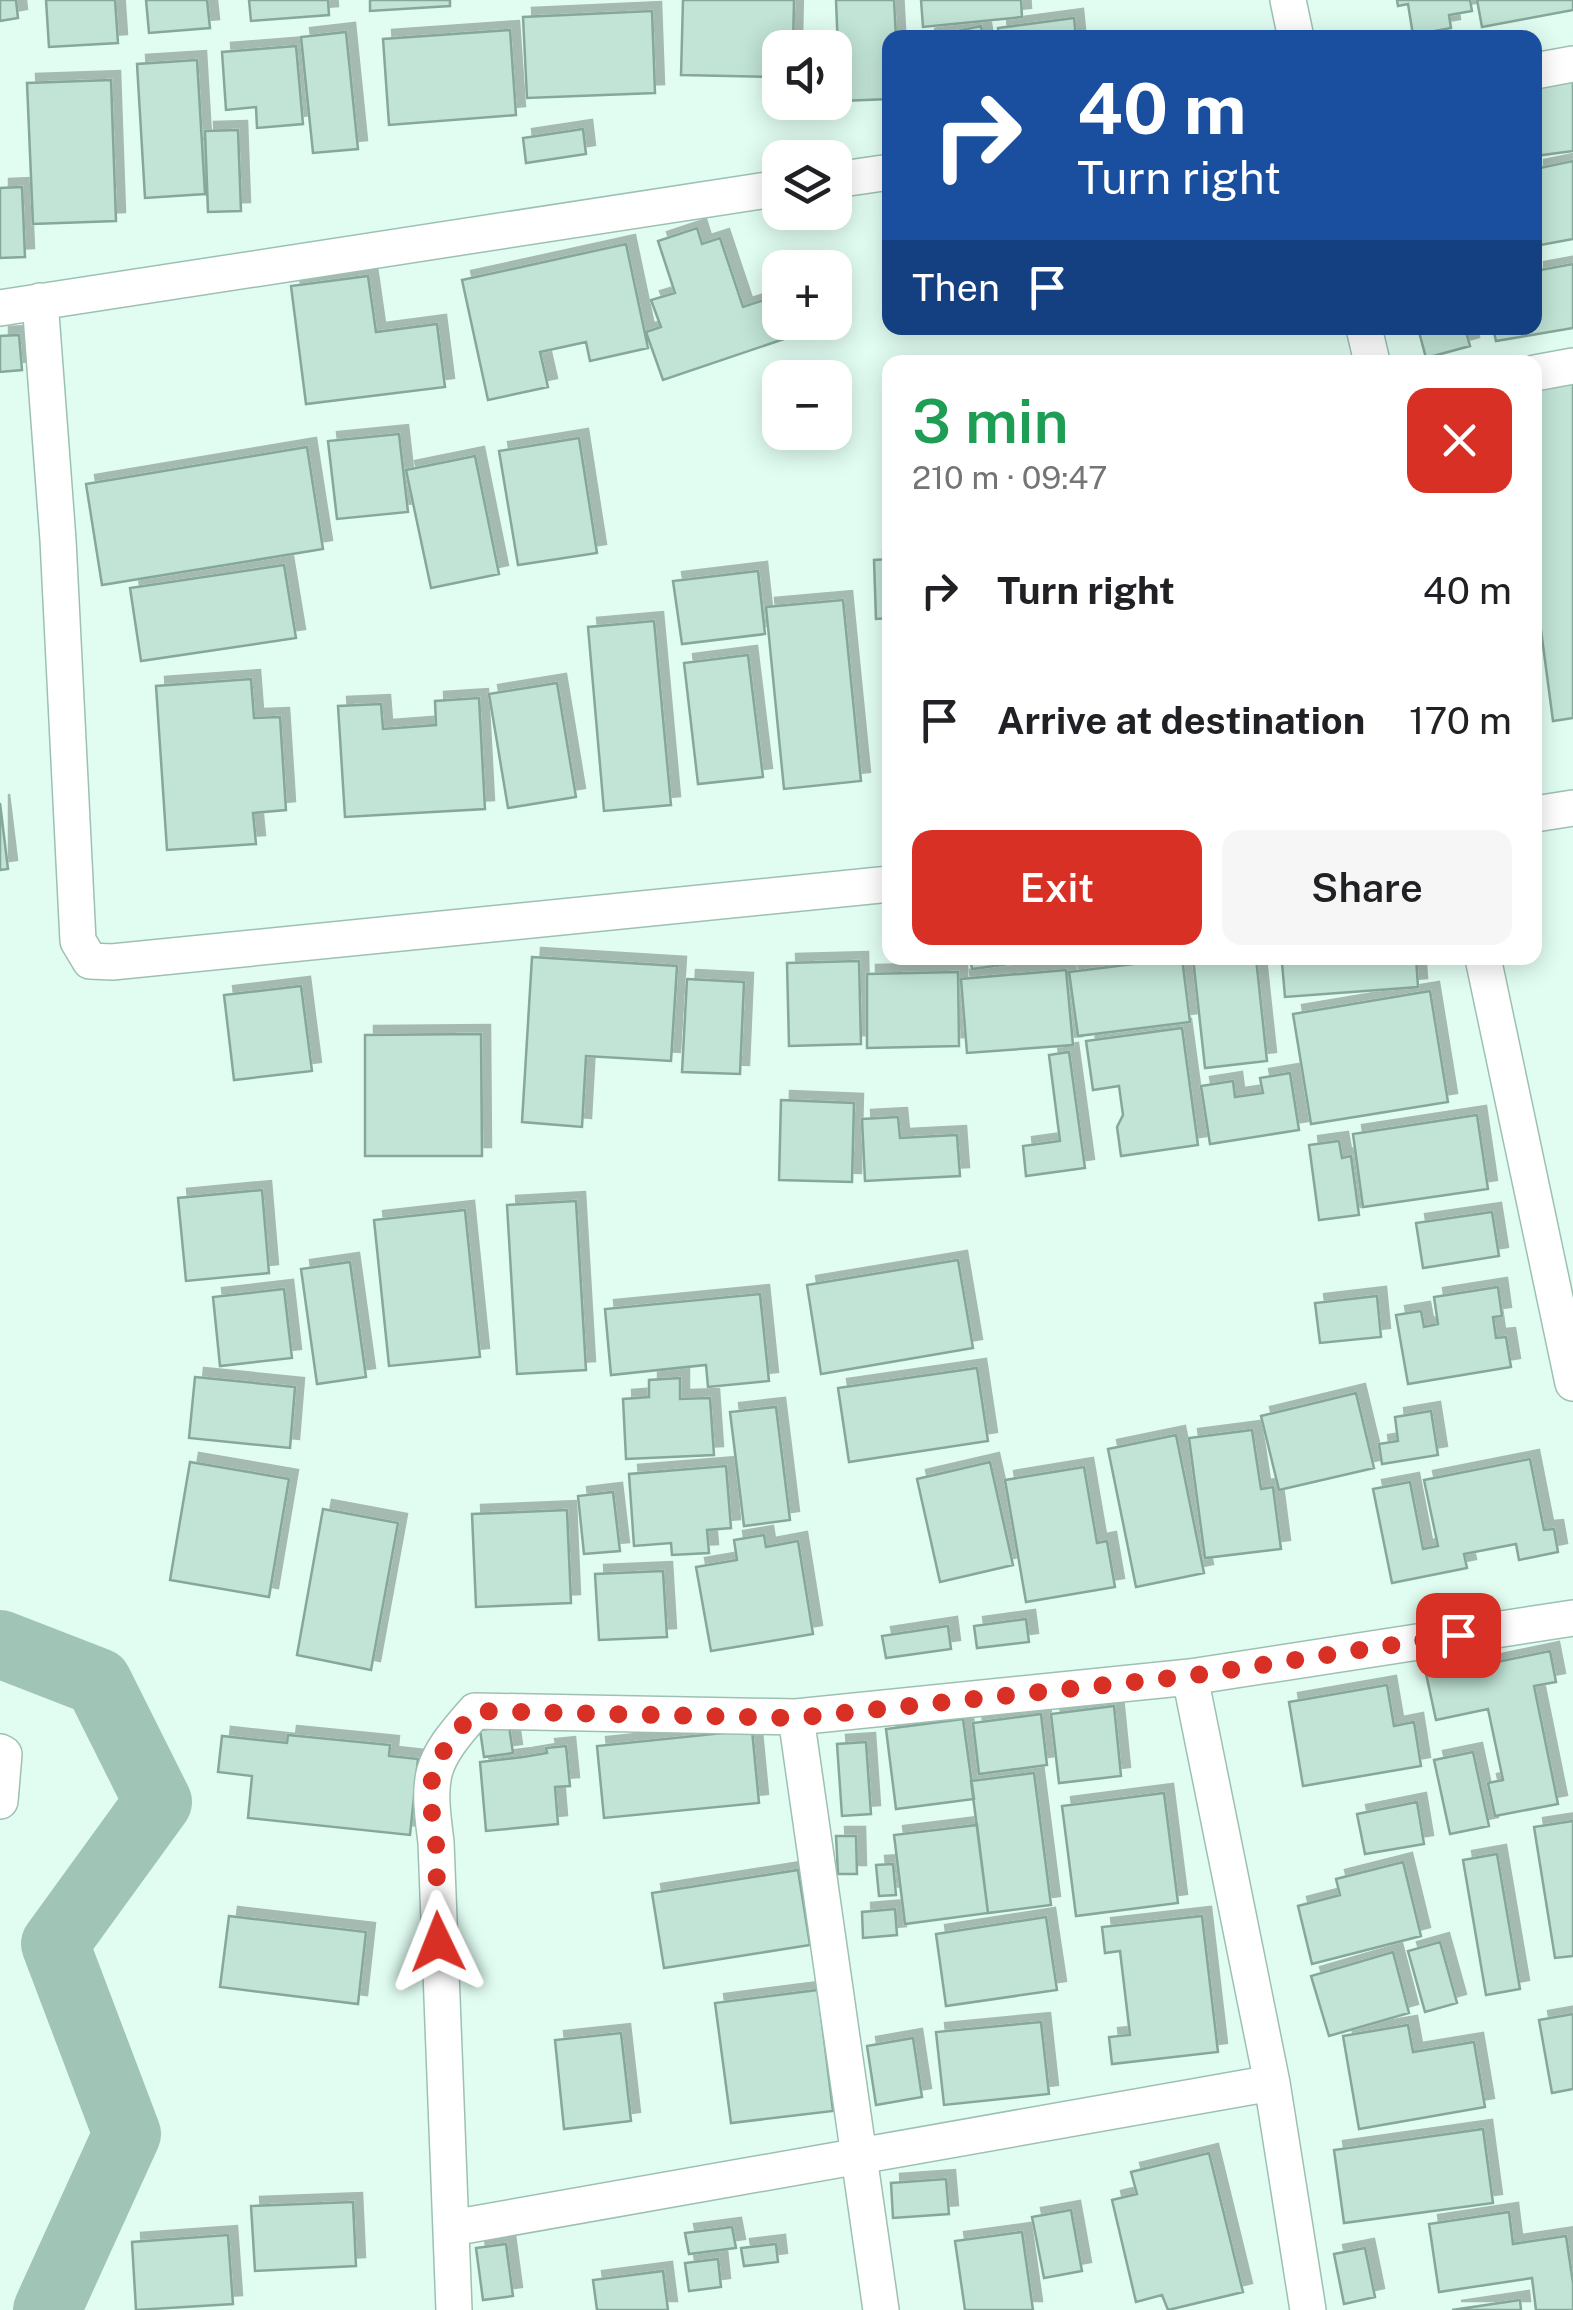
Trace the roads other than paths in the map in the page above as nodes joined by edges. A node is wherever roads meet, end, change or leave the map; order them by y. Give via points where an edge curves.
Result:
1 (1288, 0) edge
2 (1294, 30) edge
3 (1573, 64) edge
4 (1542, 70) edge
5 (882, 173) edge
6 (852, 178) edge
7 (762, 191) edge
8 (40, 301) junction
9 (0, 308) edge
10 (1573, 366) edge
11 (1542, 372) edge
12 (1573, 808) edge
13 (1542, 813) edge
14 (882, 885) edge
15 (1485, 965) edge
16 (1572, 1370) edge
17 (1573, 1618) edge
18 (1190, 1676) junction
19 (796, 1718) junction
20 (0, 1752) edge
21 (0, 1801) edge
22 (1272, 2083) junction
23 (857, 2158) junction
24 (452, 2228) junction
25 (454, 2310) edge
26 (880, 2310) edge
27 (1308, 2310) edge

1 - 2 street
3 - 4 street
5 - 6 street
7 - 8 street
8 - 9 street
8 - 14 street via 78,942 90,960
10 - 11 street
12 - 13 street
15 - 16 street
17 - 18 street
18 - 19 street
18 - 22 street
19 - 23 street
19 - 24 street via 475,1711 450,1740 429,1792
20 - 21 street
22 - 23 street
22 - 27 street
23 - 24 street
23 - 26 street
24 - 25 street

